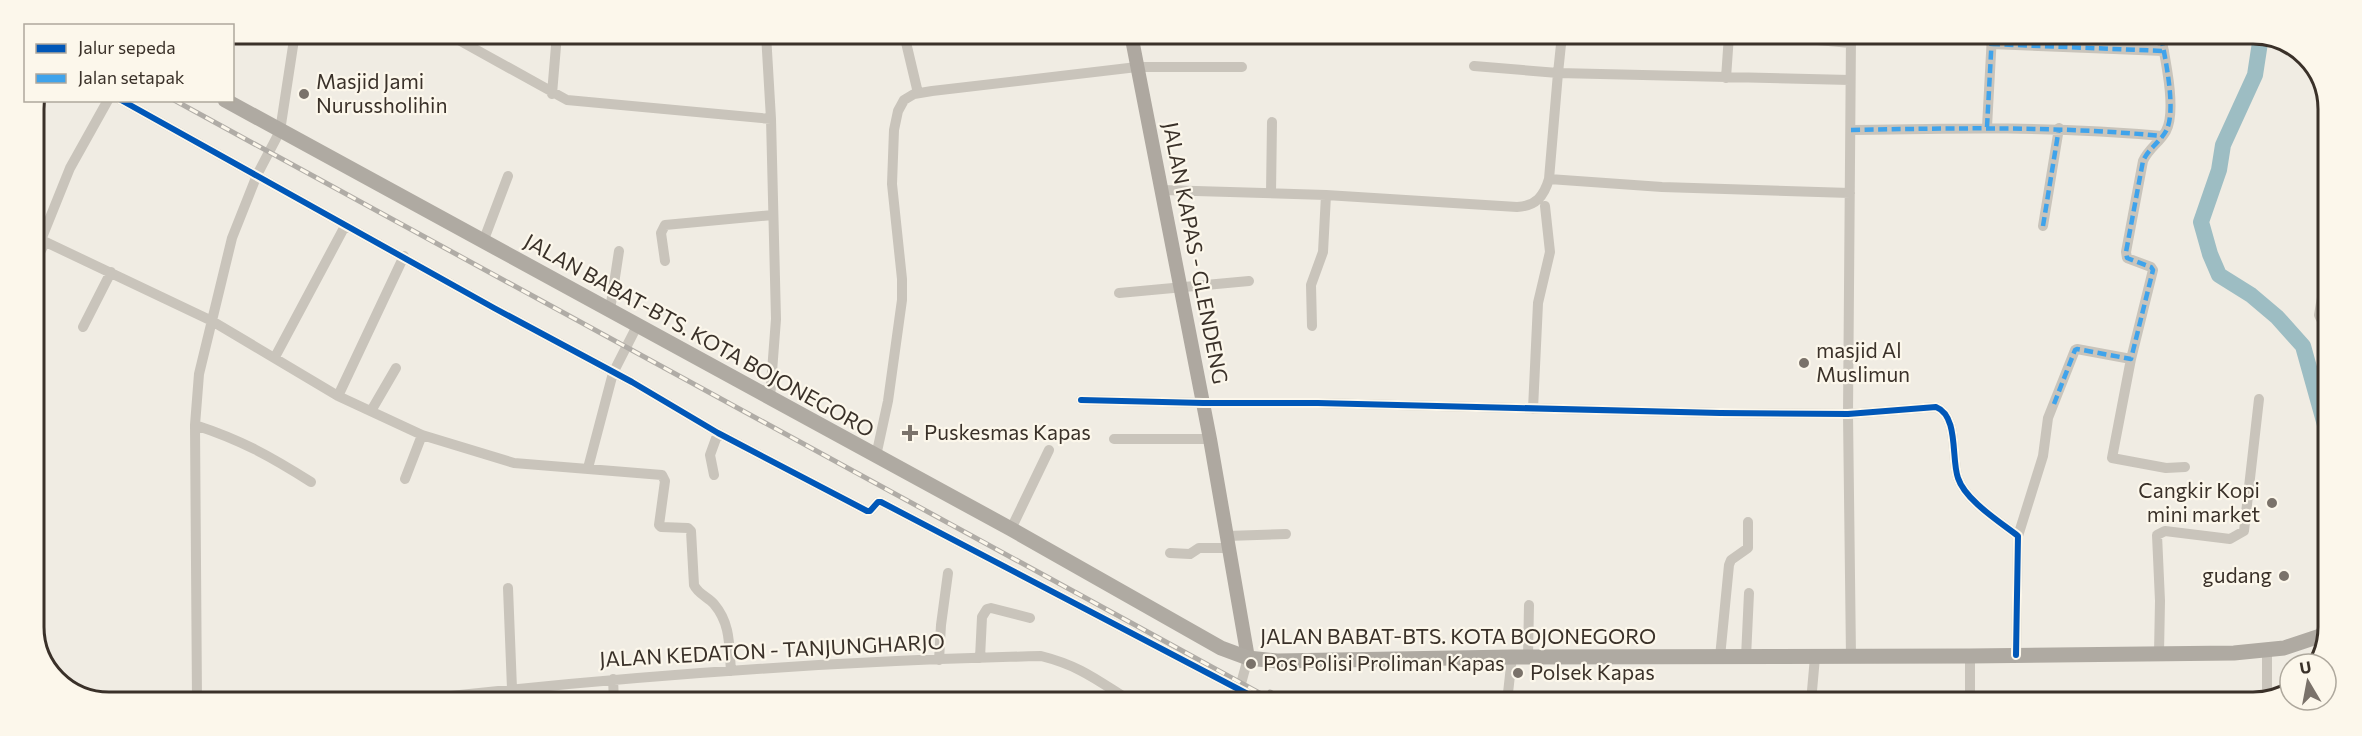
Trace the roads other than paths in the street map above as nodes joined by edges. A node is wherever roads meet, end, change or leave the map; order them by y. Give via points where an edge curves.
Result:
1 (293, 44) edge
2 (467, 44) edge
3 (556, 44) edge
4 (766, 44) edge
5 (906, 44) edge
6 (1133, 44) edge
7 (1561, 44) edge
8 (1728, 44) edge
9 (1851, 44) edge
10 (1992, 44) edge
11 (2055, 44) edge
12 (2163, 44) edge
13 (2164, 51) junction
14 (1474, 66) dead end
15 (1137, 67) junction
16 (1242, 67) dead end
17 (1558, 73) junction
18 (1726, 78) junction
19 (1850, 80) junction
20 (918, 93) junction
21 (552, 94) junction
22 (107, 102) edge
23 (125, 102) edge
24 (229, 102) edge
25 (771, 119) junction
26 (1272, 122) dead end
27 (1987, 127) junction
28 (2059, 128) junction
29 (1851, 130) junction
30 (280, 131) junction
31 (2162, 136) junction
32 (257, 176) junction
33 (508, 176) dead end
34 (1547, 184) junction
35 (1162, 190) junction
36 (1271, 193) junction
37 (1850, 193) junction
38 (1326, 195) junction
39 (1528, 206) junction
40 (1545, 206) junction
41 (773, 216) junction
42 (345, 226) junction
43 (2043, 226) dead end
44 (44, 230) edge
45 (44, 241) edge
46 (483, 242) junction
47 (619, 251) dead end
48 (404, 256) junction
49 (665, 261) dead end
50 (111, 272) junction
51 (1249, 281) dead end
52 (1180, 287) junction
53 (1119, 292) dead end
54 (610, 310) junction
55 (212, 321) junction
56 (637, 326) junction
57 (1312, 326) dead end
58 (83, 327) dead end
59 (275, 357) junction
60 (2131, 359) junction
61 (396, 368) dead end
62 (613, 373) junction
63 (338, 396) junction
64 (770, 398) junction
65 (2259, 399) dead end
66 (1081, 400) dead end
67 (1203, 403) junction
68 (1533, 409) junction
69 (371, 411) junction
70 (1848, 414) junction
71 (195, 425) junction
72 (718, 433) junction
73 (422, 435) junction
74 (1114, 439) dead end
75 (1210, 439) junction
76 (1049, 450) dead end
77 (876, 456) junction
78 (2185, 467) dead end
79 (588, 468) junction
80 (714, 475) dead end
81 (405, 479) dead end
82 (311, 482) dead end
83 (1748, 522) dead end
84 (1011, 529) junction
85 (1286, 534) dead end
86 (2018, 536) junction
87 (1228, 542) junction
88 (1170, 553) dead end
89 (948, 573) dead end
90 (508, 588) dead end
91 (1749, 593) dead end
92 (1529, 605) dead end
93 (1030, 618) dead end
94 (2318, 637) edge
95 (2267, 651) junction
96 (2159, 653) junction
97 (2016, 655) junction
98 (1970, 656) junction
99 (1512, 657) junction
100 (1528, 657) junction
101 (1720, 657) junction
102 (1746, 657) junction
103 (1815, 657) junction
104 (1851, 657) junction
105 (980, 658) junction
106 (1248, 658) junction
107 (939, 660) junction
108 (731, 671) junction
109 (613, 679) junction
110 (512, 689) junction
111 (1240, 690) junction
112 (2267, 691) edge
113 (197, 692) edge
114 (485, 692) edge
115 (614, 692) edge
116 (1114, 692) edge
117 (1244, 692) edge
118 (1508, 692) edge
119 (1812, 692) edge
120 (1970, 692) edge

1 - 30 street
2 - 21 street
3 - 21 street
4 - 25 street
5 - 20 street
6 - 15 main road, JALAN KAPAS - GLENDENG
7 - 17 street
8 - 18 street
9 - 19 street
10 - 27 street
11 - 13 street
12 - 13 street
13 - 31 street via 2170,114
14 - 17 street
15 - 16 street
15 - 20 street
15 - 35 main road, JALAN KAPAS - GLENDENG
17 - 18 street
17 - 34 street
18 - 19 street
19 - 29 street
20 - 77 street via 902,103 894,130 893,195 902,300
21 - 25 street via 575,102
22 - 44 street via 70,168
23 - 32 street
24 - 30 highway, JALAN BABAT-BTS. KOTA BOJONEGORO
25 - 41 street
26 - 36 street
27 - 28 street
27 - 29 street
28 - 31 street
28 - 43 street
29 - 37 street
30 - 32 street
30 - 46 highway, JALAN BABAT-BTS. KOTA BOJONEGORO
31 - 60 street via 2143,161 2126,252 2127,258 2152,270
32 - 42 street
32 - 55 street via 232,238
33 - 46 street
34 - 37 street
34 - 39 street via 1541,197
34 - 40 street
35 - 36 street
35 - 52 main road, JALAN KAPAS - GLENDENG
36 - 38 street
37 - 70 street
38 - 39 street
38 - 57 street via 1323,252 1311,285
39 - 40 street
40 - 68 street via 1550,252 1538,303
41 - 49 street via 665,225 661,233
41 - 64 street via 777,319
42 - 48 street
42 - 59 street
45 - 50 street
46 - 54 highway, JALAN BABAT-BTS. KOTA BOJONEGORO
47 - 54 street
48 - 62 street
48 - 63 street
50 - 55 street
50 - 58 street
51 - 52 street
52 - 53 street
52 - 67 main road, JALAN KAPAS - GLENDENG
54 - 56 highway, JALAN BABAT-BTS. KOTA BOJONEGORO
55 - 59 street
55 - 71 street via 199,374
56 - 62 street
56 - 64 highway, JALAN BABAT-BTS. KOTA BOJONEGORO
59 - 63 street
60 - 78 street via 2112,458 2166,468
60 - 86 street via 2075,350 2048,418 2043,456
61 - 69 street
62 - 72 street
62 - 79 street
63 - 69 street
64 - 77 highway, JALAN BABAT-BTS. KOTA BOJONEGORO
65 - 96 street via 2244,531 2230,538 2165,531 2157,535
66 - 67 street
67 - 68 street
67 - 75 main road, JALAN KAPAS - GLENDENG
68 - 70 street
69 - 73 street
70 - 86 street via 1942,409 1954,446 1958,480 1980,506
70 - 104 street
71 - 82 street via 248,444
71 - 113 street
72 - 80 street via 710,455
72 - 111 street via 867,511 881,502
73 - 79 street via 514,463
73 - 81 street
74 - 75 street
75 - 87 main road, JALAN KAPAS - GLENDENG
76 - 84 street
77 - 84 highway, JALAN BABAT-BTS. KOTA BOJONEGORO
79 - 108 street via 663,476 659,525 691,531 694,585 713,603 728,627
83 - 101 street via 1748,548 1729,565
84 - 106 highway, JALAN BABAT-BTS. KOTA BOJONEGORO via 1221,648
85 - 87 street
86 - 97 street
87 - 88 street via 1199,548 1190,554
87 - 106 main road, JALAN KAPAS - GLENDENG
89 - 107 street
90 - 110 street
91 - 102 street
92 - 100 street
93 - 105 street via 987,609 982,617
94 - 95 highway, JALAN BABAT-BTS. KOTA BOJONEGORO
95 - 96 highway, JALAN BABAT-BTS. KOTA BOJONEGORO
95 - 112 street
96 - 97 highway, JALAN BABAT-BTS. KOTA BOJONEGORO
97 - 98 highway, JALAN BABAT-BTS. KOTA BOJONEGORO
98 - 104 highway, JALAN BABAT-BTS. KOTA BOJONEGORO
98 - 120 street
99 - 100 highway, JALAN BABAT-BTS. KOTA BOJONEGORO
99 - 106 highway, JALAN BABAT-BTS. KOTA BOJONEGORO via 1277,661
99 - 118 street
100 - 101 highway, JALAN BABAT-BTS. KOTA BOJONEGORO
101 - 102 highway, JALAN BABAT-BTS. KOTA BOJONEGORO
102 - 103 highway, JALAN BABAT-BTS. KOTA BOJONEGORO
103 - 104 highway, JALAN BABAT-BTS. KOTA BOJONEGORO
103 - 119 street
105 - 107 street, JALAN KEDATON - TANJUNGHARJO
105 - 116 street, JALAN KEDATON - TANJUNGHARJO via 1041,656 1065,662
106 - 111 street
107 - 108 street, JALAN KEDATON - TANJUNGHARJO
108 - 109 street, JALAN KEDATON - TANJUNGHARJO
109 - 110 street, JALAN KEDATON - TANJUNGHARJO
109 - 115 street
110 - 114 street, JALAN KEDATON - TANJUNGHARJO
111 - 117 street

